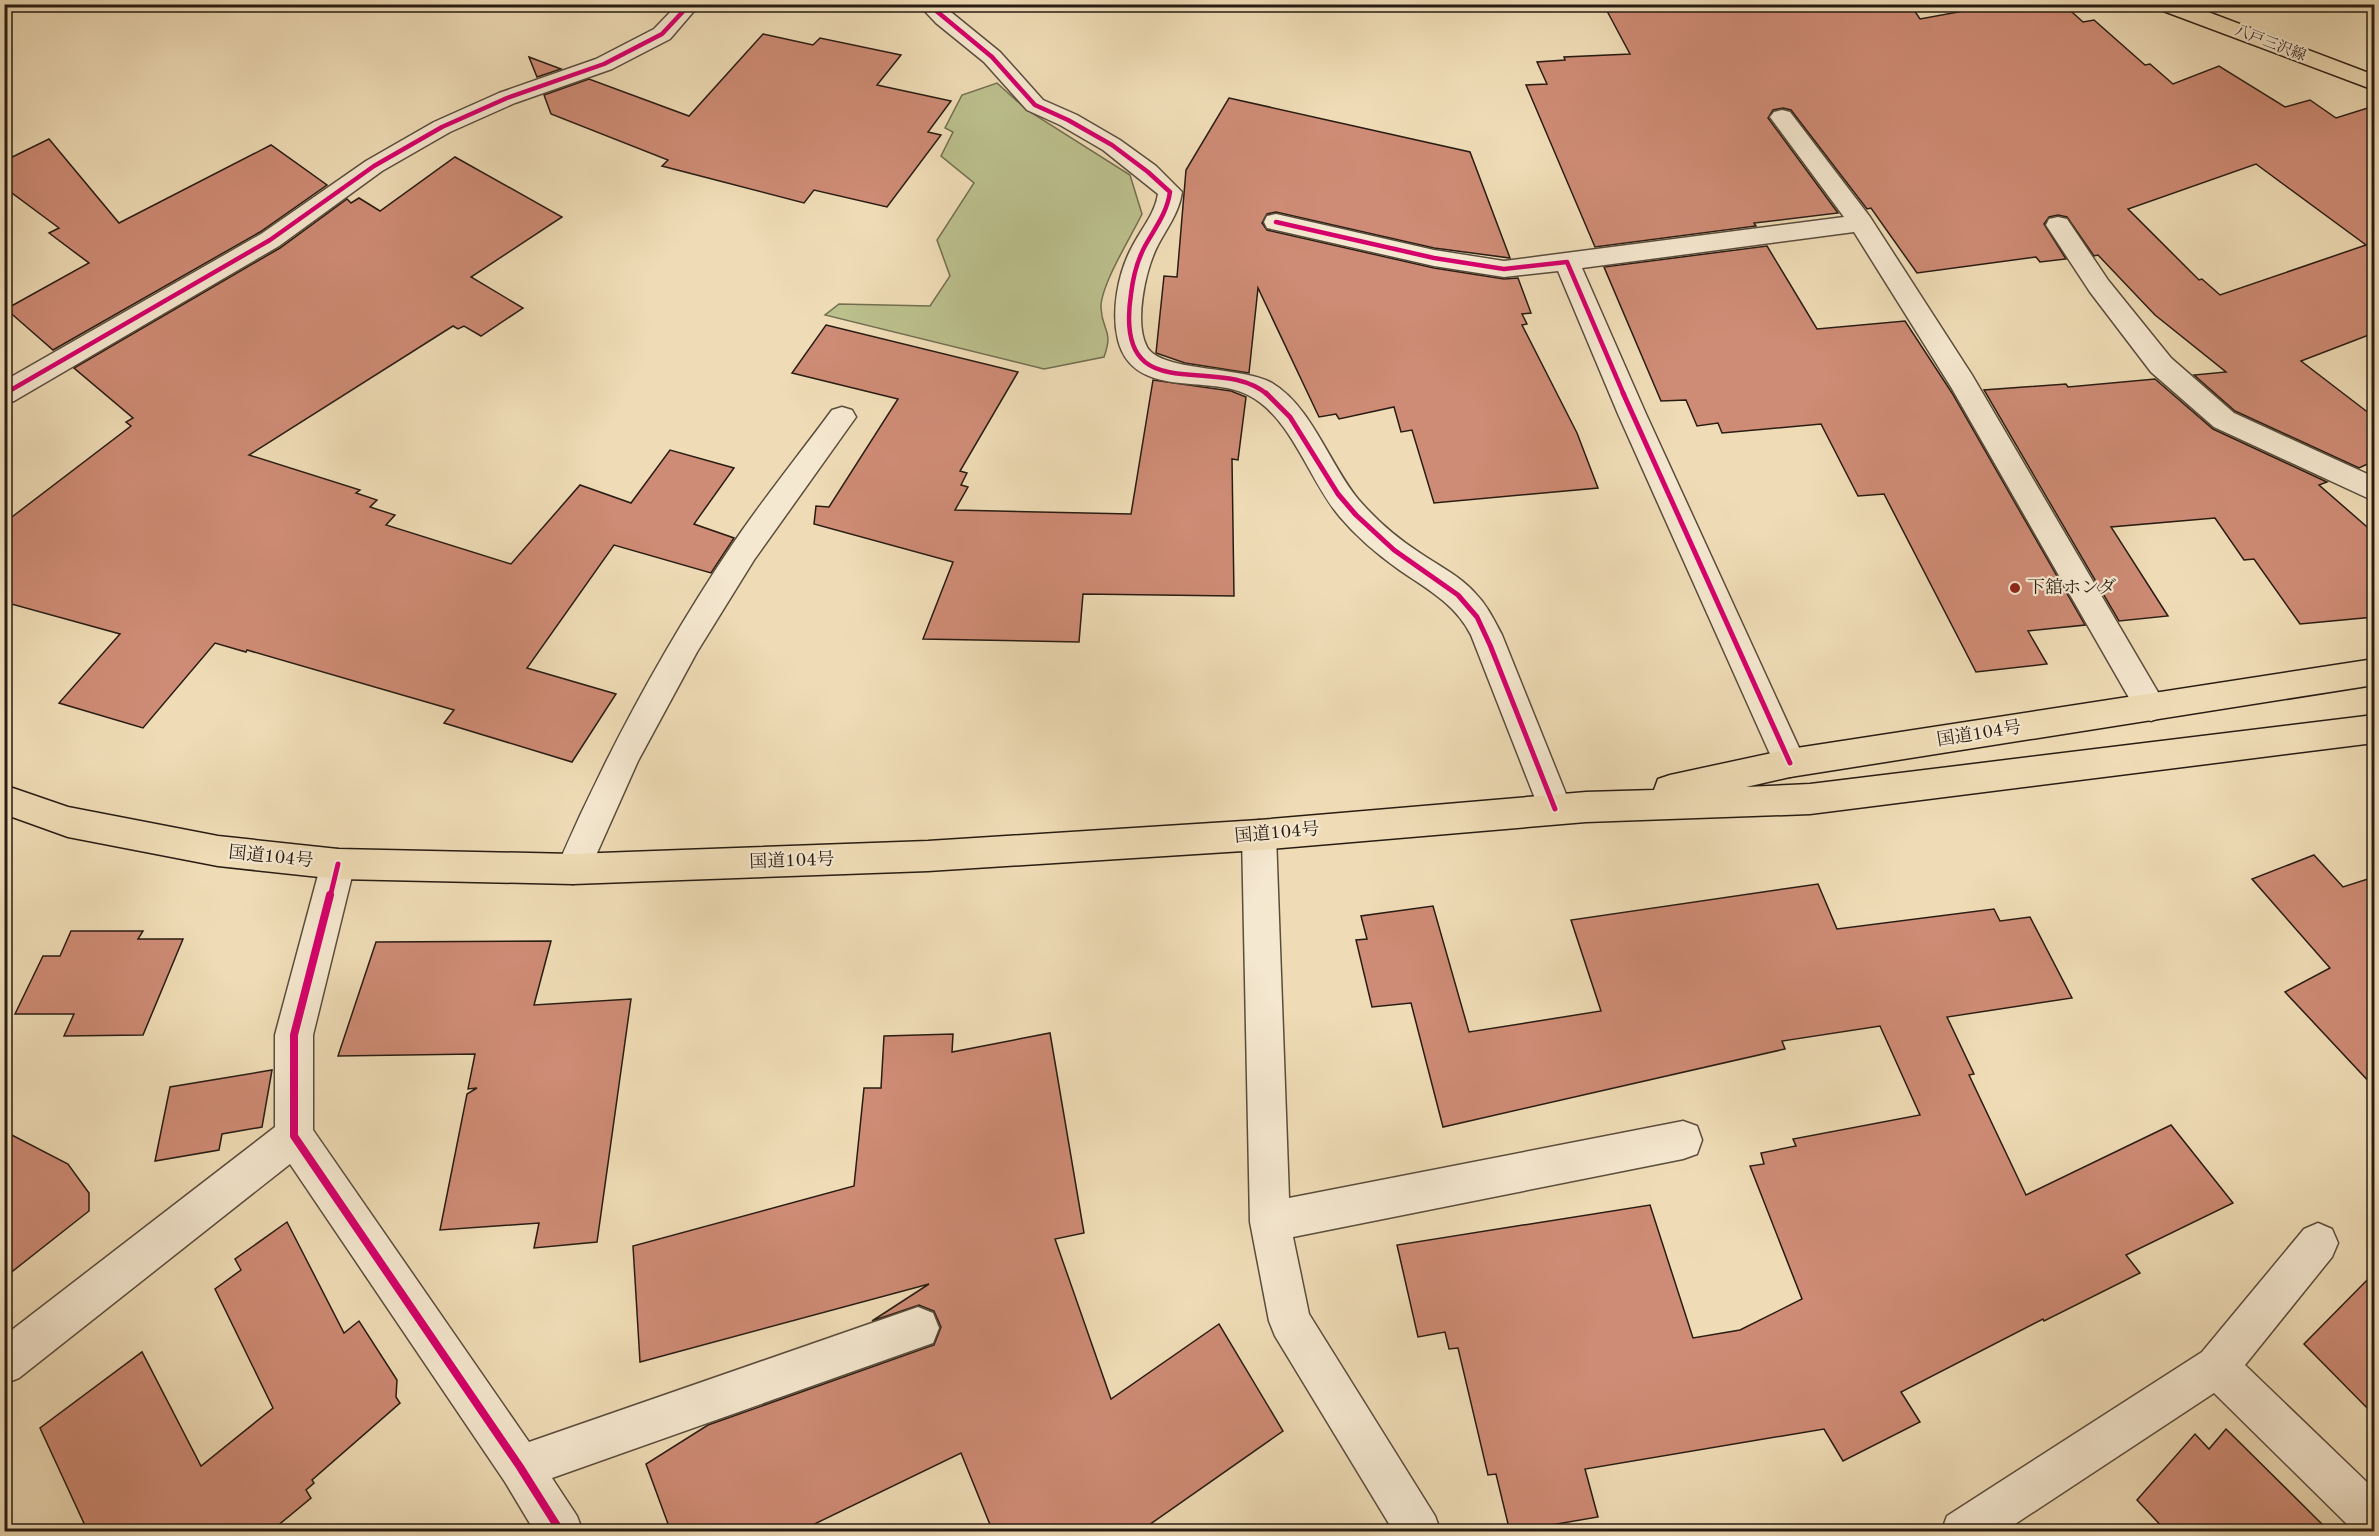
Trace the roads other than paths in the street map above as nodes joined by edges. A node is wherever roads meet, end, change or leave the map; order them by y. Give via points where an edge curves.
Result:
1 (690, 4) edge
2 (928, 4) edge
3 (2166, 4) edge
4 (2374, 83) edge
5 (1782, 117) dead end
6 (1276, 222) dead end
7 (1861, 223) junction
8 (2058, 225) dead end
9 (1567, 262) junction
10 (4, 394) edge
11 (842, 417) dead end
12 (2374, 490) edge
13 (2374, 672) edge
14 (2151, 708) junction
15 (2374, 729) edge
16 (1790, 763) junction
17 (4, 799) edge
18 (1571, 808) junction
19 (1259, 835) junction
20 (338, 864) junction
21 (573, 869) junction
22 (294, 1136) junction
23 (1683, 1140) dead end
24 (1269, 1222) junction
25 (2318, 1243) dead end
26 (918, 1328) dead end
27 (4, 1363) edge
28 (2217, 1367) junction
29 (520, 1467) junction
30 (2374, 1519) edge
31 (561, 1532) edge
32 (1419, 1532) edge
33 (1963, 1532) edge

1 - 10 street via 662,34 604,64 507,98 442,127 374,166 270,240
2 - 18 street via 995,59 1036,105 1111,144 1145,167 1170,192 1169,205 1143,250 1132,280 1129,311 1134,348 1140,358 1154,368 1243,381 1263,390 1280,406 1348,507 1376,535 1448,586 1472,609
3 - 4 main road, 八戸三沢線
5 - 7 street
6 - 9 street via 1434,258 1504,269
7 - 9 street
7 - 14 street via 1962,382
8 - 12 street via 2099,286 2161,365 2224,420
9 - 16 street
11 - 21 street via 730,571 634,734
13 - 14 main road, 国道104号
14 - 16 main road, 国道104号
15 - 18 main road, 国道104号 via 1810,799
16 - 18 main road, 国道104号
17 - 20 main road, 国道104号 via 68,822 218,851
18 - 19 main road, 国道104号
19 - 21 main road, 国道104号 via 928,856
19 - 24 street
20 - 21 main road, 国道104号
20 - 22 street via 294,1035
22 - 27 street
22 - 29 street
23 - 24 street
24 - 32 street via 1290,1321
25 - 28 street
26 - 29 street
28 - 30 street
28 - 33 street
29 - 31 street

